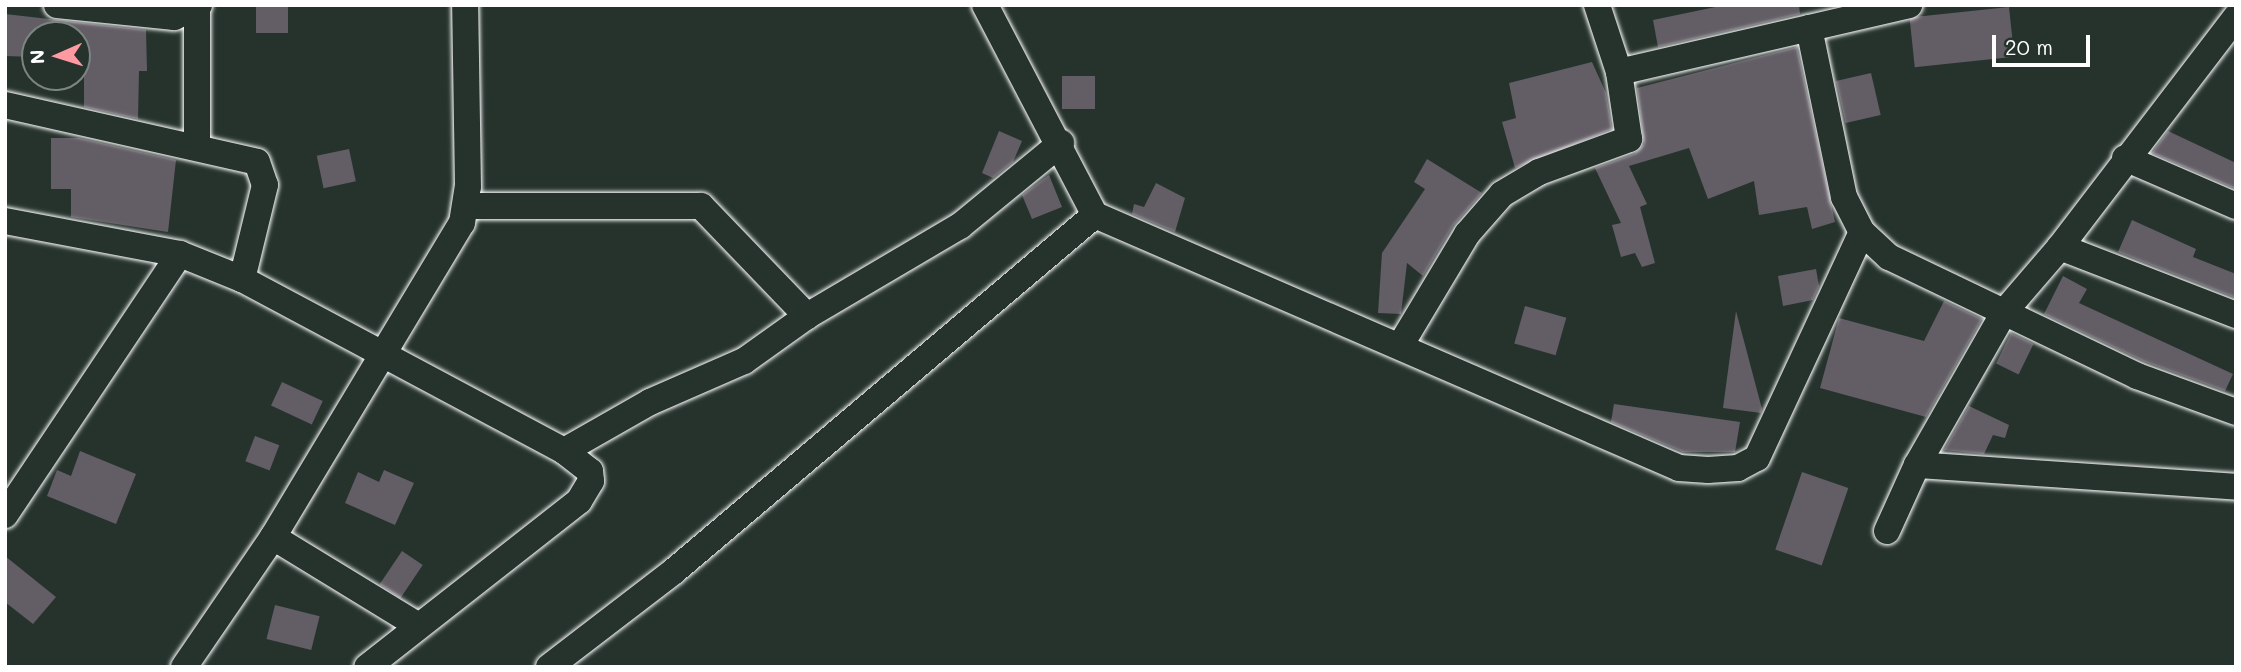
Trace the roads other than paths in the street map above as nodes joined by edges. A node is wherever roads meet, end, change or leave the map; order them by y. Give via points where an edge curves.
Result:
1 (57, 5) edge
2 (465, 5) edge
3 (985, 5) edge
4 (1597, 5) edge
5 (1909, 5) edge
6 (198, 7) edge
7 (1837, 13) edge
8 (2236, 17) edge
9 (1809, 28) junction
10 (1619, 72) junction
11 (5, 105) edge
12 (1061, 143) junction
13 (197, 147) junction
14 (2125, 158) junction
15 (467, 206) junction
16 (2236, 206) edge
17 (1095, 215) junction
18 (5, 221) edge
19 (1862, 232) junction
20 (2060, 247) junction
21 (180, 254) junction
22 (242, 279) junction
23 (2005, 311) junction
24 (2236, 315) edge
25 (807, 316) junction
26 (1400, 346) junction
27 (385, 354) junction
28 (2236, 412) edge
29 (564, 452) junction
30 (1917, 465) junction
31 (2236, 487) edge
32 (5, 515) edge
33 (1887, 531) dead end
34 (273, 537) junction
35 (417, 625) junction
36 (184, 667) edge
37 (367, 667) edge
38 (549, 667) edge

1 - 6 street via 174,18
2 - 15 street
3 - 12 street
4 - 10 street
5 - 7 street
6 - 13 street
7 - 9 street
8 - 14 street
9 - 10 street
9 - 19 street via 1844,197
10 - 26 street via 1629,139 1539,172 1502,194 1467,234
11 - 13 street
12 - 17 street
12 - 25 street via 960,226
13 - 22 street via 252,159 264,173
14 - 16 street
14 - 20 street
15 - 25 street via 701,206
15 - 27 street via 462,223
17 - 26 street
17 - 38 street via 674,571
18 - 21 street
19 - 23 street via 1889,257
19 - 26 street via 1777,422 1757,458 1738,468 1679,468
20 - 23 street
20 - 24 street
21 - 22 street
21 - 32 street
22 - 27 street
23 - 28 street via 2137,376
23 - 30 street
25 - 29 street via 744,361 650,402
27 - 29 street
27 - 34 street
29 - 35 street via 590,471 591,481 579,501
30 - 31 street
30 - 33 street
34 - 35 street
34 - 36 street
35 - 37 street

